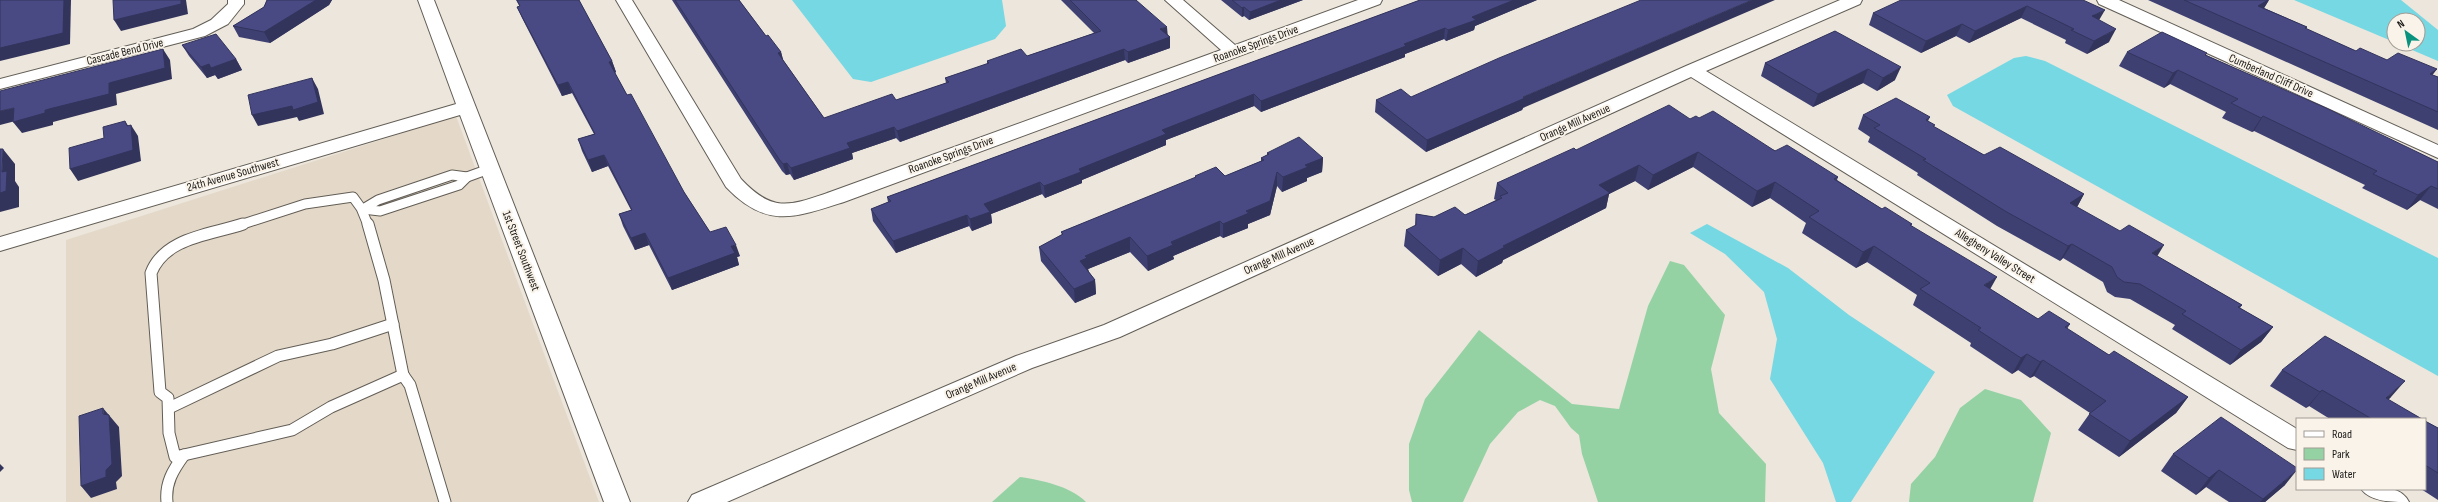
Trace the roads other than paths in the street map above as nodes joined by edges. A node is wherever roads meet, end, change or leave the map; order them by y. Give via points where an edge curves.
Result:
1 (236, 0) edge
2 (426, 0) edge
3 (624, 0) edge
4 (1173, 0) edge
5 (1374, 0) edge
6 (1854, 0) edge
7 (2105, 0) edge
8 (1233, 52) junction
9 (1692, 70) junction
10 (0, 84) edge
11 (466, 107) junction
12 (2438, 152) edge
13 (490, 169) junction
14 (364, 209) junction
15 (0, 244) edge
16 (393, 324) junction
17 (403, 375) junction
18 (169, 408) junction
19 (2296, 441) edge
20 (184, 455) junction
21 (2376, 490) edge
22 (167, 502) edge
23 (445, 502) edge
24 (617, 502) edge
25 (701, 502) edge
26 (2396, 502) edge

1 - 10 street, Cascade Bend Drive via 227,18 206,30
2 - 11 street, 1st Street Southwest
3 - 8 street, Roanoke Springs Drive via 732,183 752,202 771,210 800,208 837,197
4 - 8 street
5 - 8 street, Roanoke Springs Drive
6 - 9 street, Orange Mill Avenue
7 - 12 street, Cumberland Cliff Drive
9 - 19 street, Allegheny Valley Street
9 - 25 street, Orange Mill Avenue via 1112,331 1024,362
11 - 13 street, 1st Street Southwest
11 - 15 street, 24th Avenue Southwest
13 - 14 lane via 467,177 452,175 378,200
13 - 24 street, 1st Street Southwest
14 - 16 lane via 382,271
14 - 18 lane via 353,197 307,205 170,248 156,261 151,273 157,368 160,392 168,398
16 - 17 lane
16 - 18 lane via 332,344 278,356
17 - 20 lane via 331,407 292,430
17 - 23 lane via 410,385
18 - 20 lane via 169,433 175,457
20 - 22 lane via 169,475 165,488
21 - 26 street

